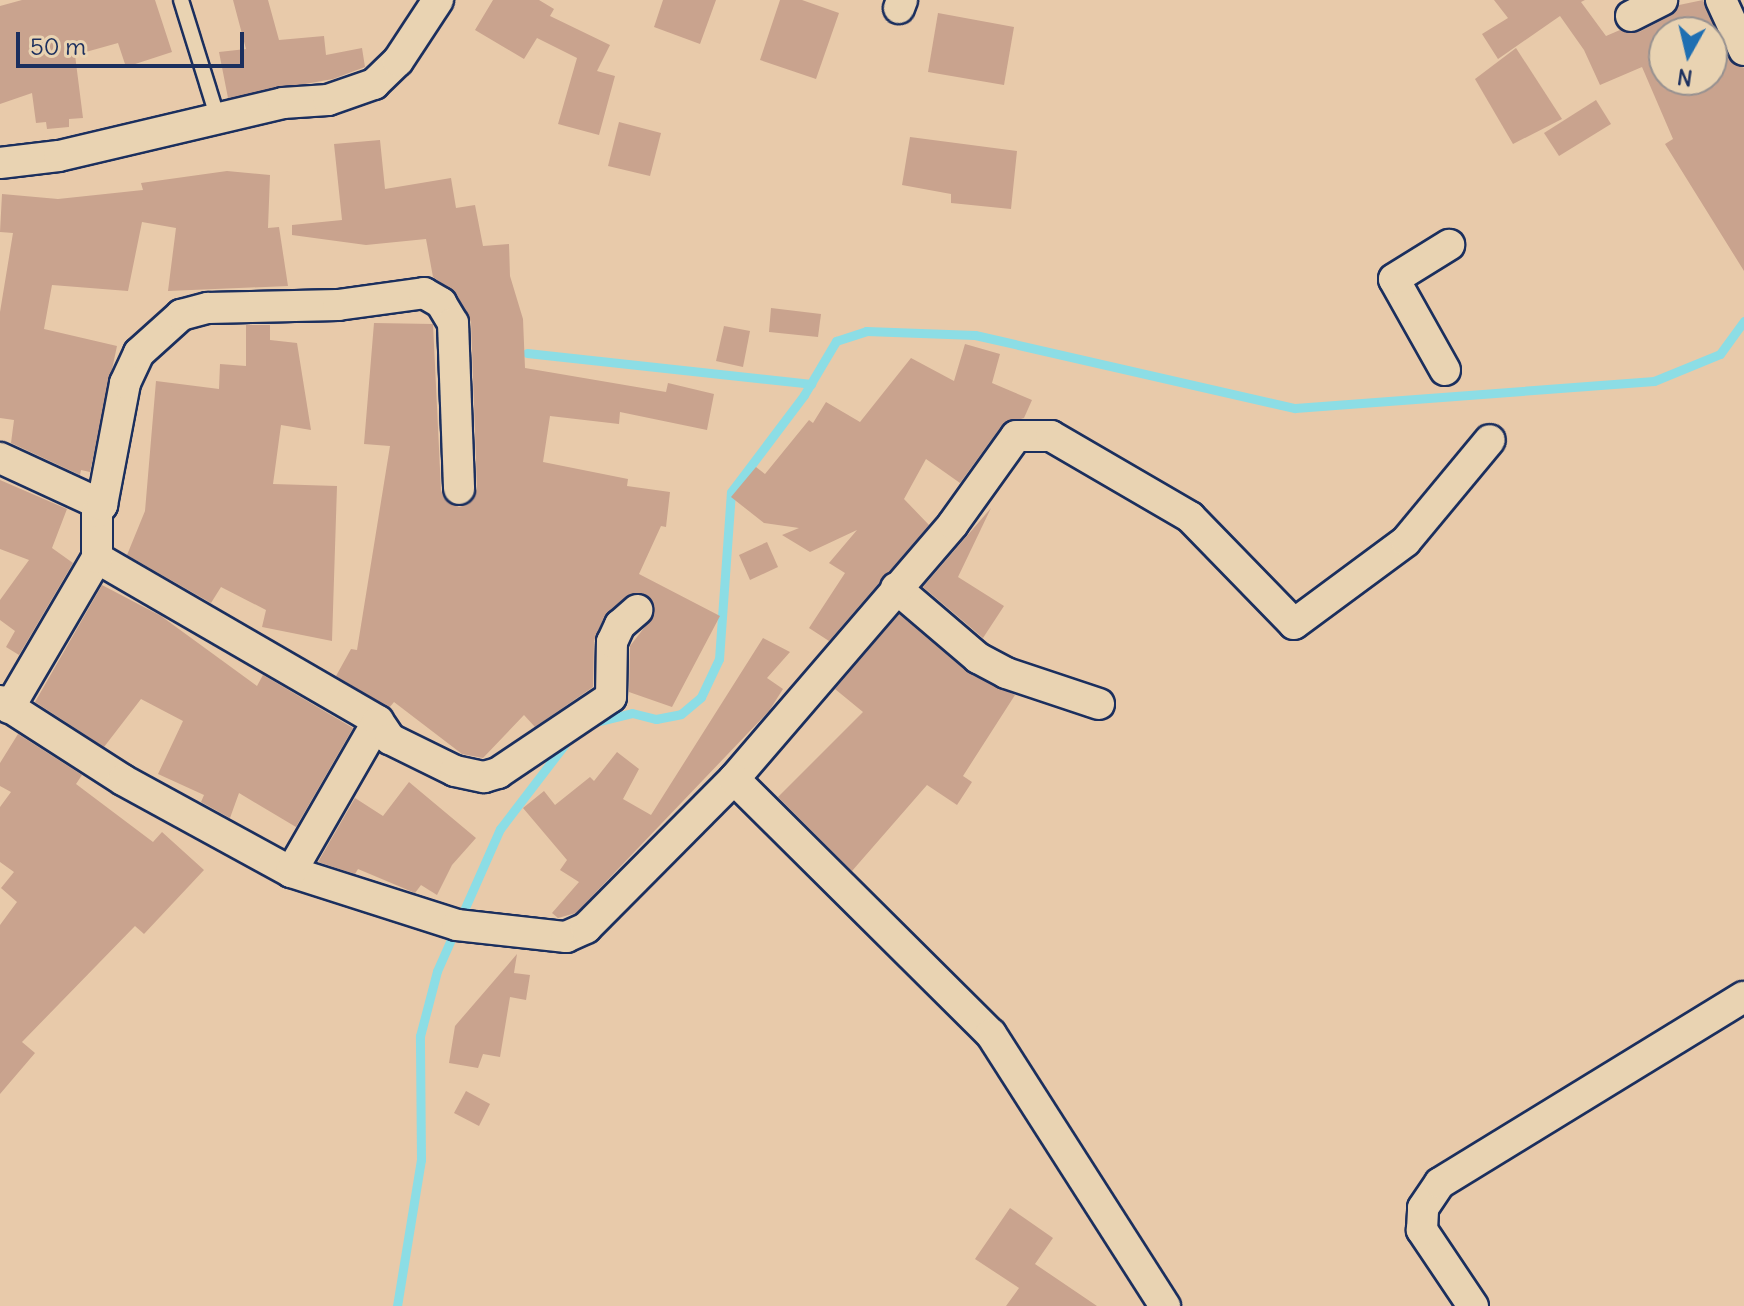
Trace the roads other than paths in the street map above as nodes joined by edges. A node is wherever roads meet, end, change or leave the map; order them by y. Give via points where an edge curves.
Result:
1 (181, 0) edge
2 (438, 0) edge
3 (1662, 0) edge
4 (1721, 0) edge
5 (1631, 16) dead end
6 (1744, 50) edge
7 (218, 119) junction
8 (0, 163) edge
9 (1449, 245) dead end
10 (1445, 370) dead end
11 (1490, 440) dead end
12 (0, 458) edge
13 (459, 489) dead end
14 (102, 505) junction
15 (97, 558) junction
16 (896, 588) junction
17 (637, 610) dead end
18 (5, 704) edge
19 (1099, 704) dead end
20 (378, 721) junction
21 (734, 779) junction
22 (291, 872) junction
23 (1744, 997) edge
24 (1165, 1306) edge
25 (1473, 1306) edge

1 - 7 lane
2 - 7 street via 398,61 374,84 328,100 283,103
3 - 5 street
4 - 6 street
7 - 8 street via 59,156
9 - 10 street via 1394,279
11 - 16 street via 1406,541 1294,624 1190,517 1051,436 1037,433 1016,436 995,471
12 - 14 street
13 - 14 street via 453,323 441,303 424,293 363,303 208,308 181,315 139,353 125,383
14 - 15 street via 97,512
15 - 18 street
15 - 20 street
16 - 19 street via 978,658 1006,673
16 - 21 street
17 - 20 street via 620,625 612,642 611,697 559,737 498,773 484,777 455,771 390,739
18 - 22 street via 123,780
20 - 22 street
21 - 22 street via 576,934 550,937 457,925
21 - 24 street via 991,1034
23 - 25 street via 1440,1183 1423,1208 1422,1230

